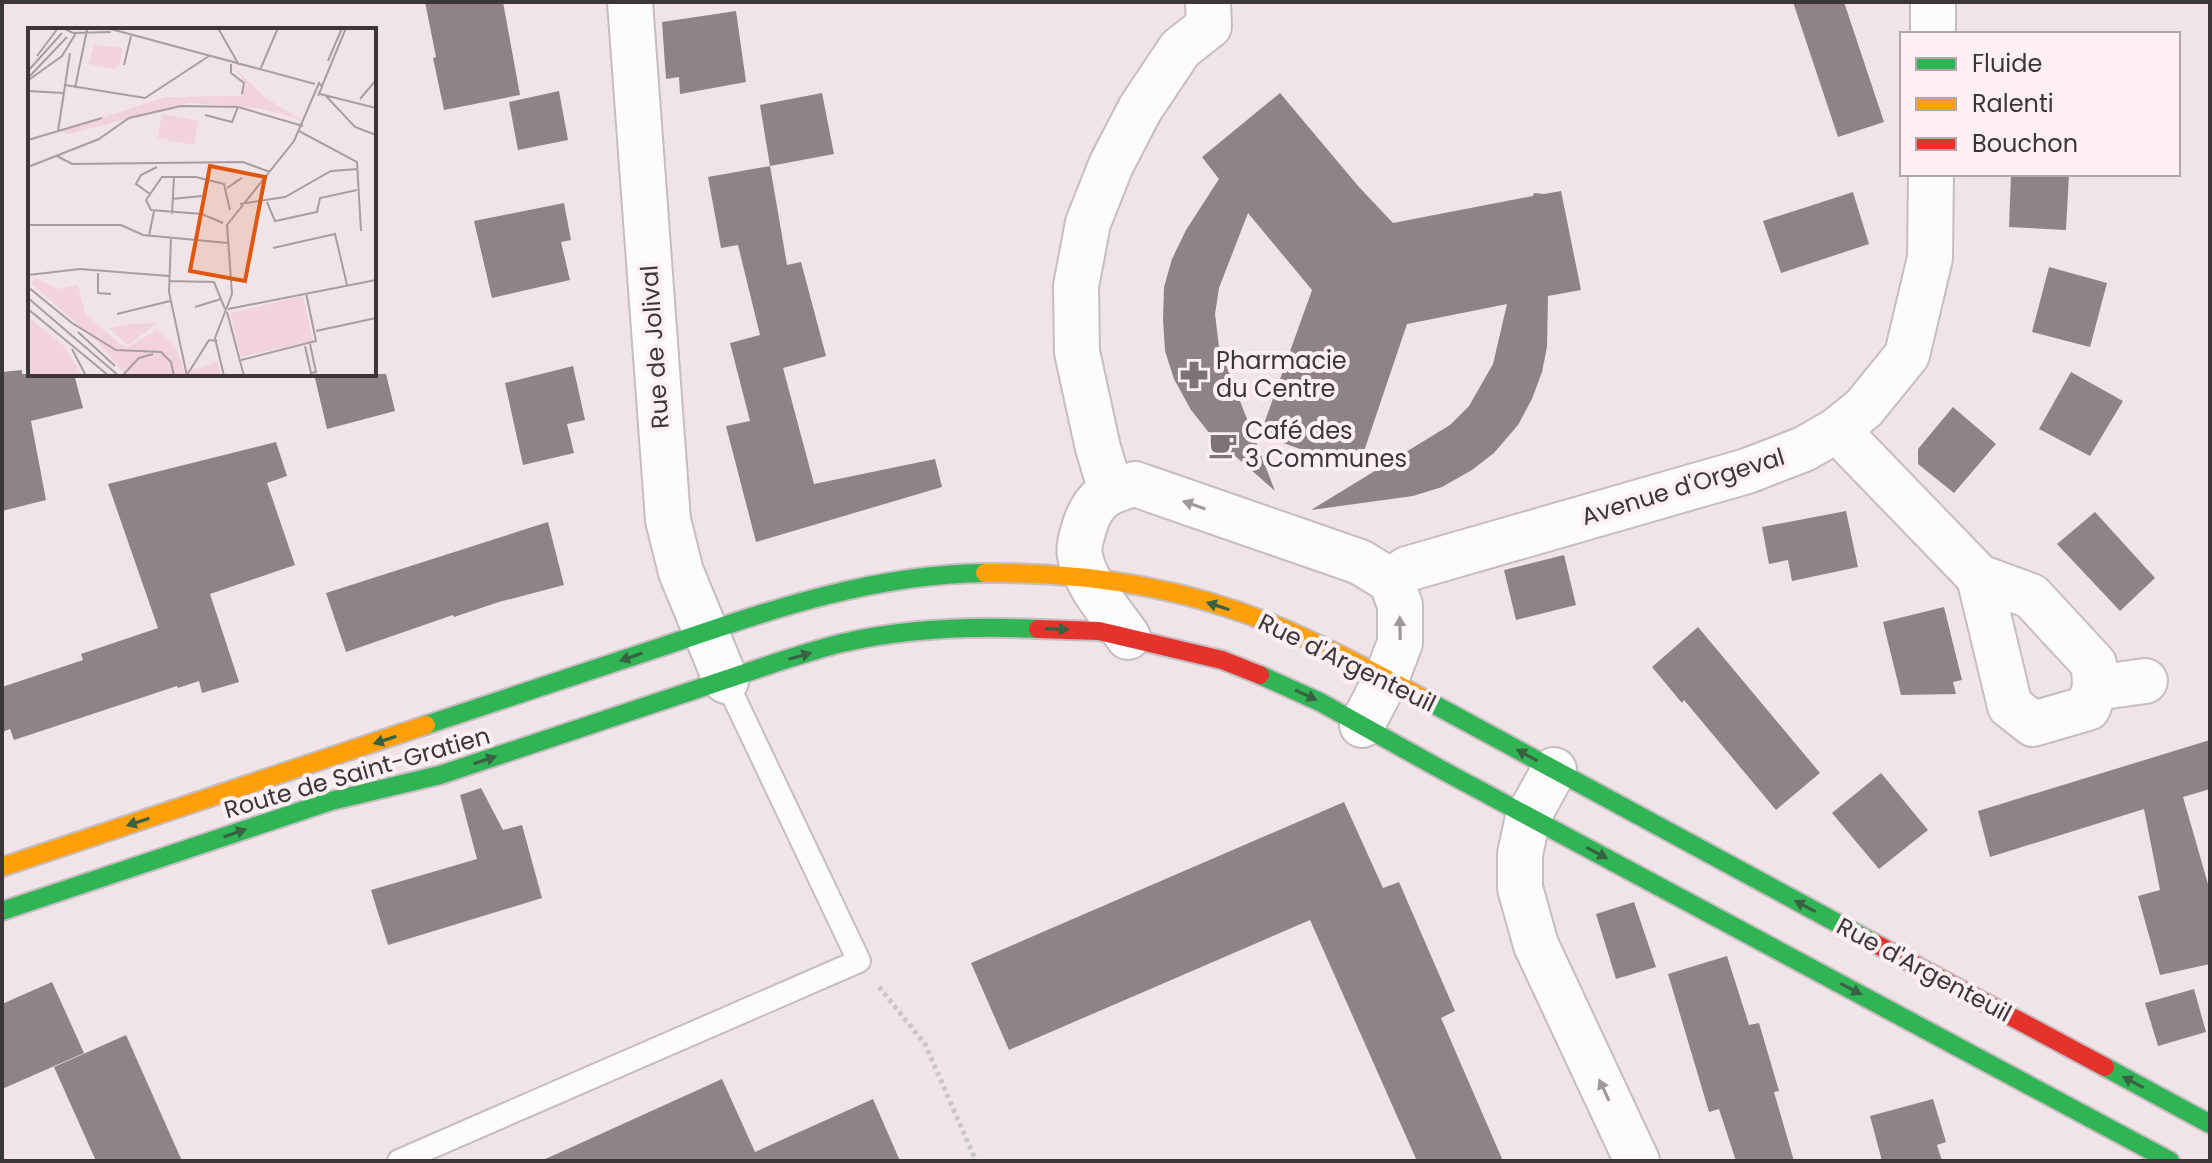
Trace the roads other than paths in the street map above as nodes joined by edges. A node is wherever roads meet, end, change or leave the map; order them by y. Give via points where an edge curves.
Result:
1 (630, 2) edge
2 (1208, 2) edge
3 (1933, 2) edge
4 (1933, 32) edge
5 (1931, 176) edge
6 (1837, 430) junction
7 (1111, 491) junction
8 (1979, 577) junction
9 (1088, 578) junction
10 (1391, 581) junction
11 (705, 632) junction
12 (1128, 637) junction
13 (1386, 679) junction
14 (726, 681) junction
15 (2145, 681) dead end
16 (2095, 688) junction
17 (1362, 725) junction
18 (1554, 770) junction
19 (1528, 817) junction
20 (2, 867) edge
21 (2, 911) edge
22 (2210, 1124) edge
23 (399, 1161) edge
24 (1637, 1161) edge
25 (2170, 1161) edge

1 - 11 street, Rue de Jolival via 668,520
2 - 7 street via 1209,26 1180,49 1140,109 1088,223 1076,286 1077,352
3 - 4 street
5 - 6 street, Avenue d'Orgeval via 1930,258 1907,355 1864,408
6 - 8 street
6 - 10 street, Avenue d'Orgeval via 1747,471 1407,569
7 - 9 street via 1090,509 1081,538
10 -> 7 street via 1360,562 1135,484
8 - 16 street via 2031,596 2094,664
8 - 16 street via 2010,706 2033,724 2088,708
9 - 11 main road, Rue d'Argenteuil via 960,574 909,579 859,587
9 - 12 street
13 -> 9 main road, Rue d'Argenteuil via 1241,613 1194,598
13 -> 10 street via 1400,643 1400,605
11 - 14 street, Rue de Jolival
11 -> 20 main road, Route de Saint-Gratien
14 -> 12 main road, Rue d'Argenteuil via 845,642 894,633 1021,628
12 -> 17 main road, Rue d'Argenteuil via 1222,660
13 - 17 street
18 -> 13 main road, Rue d'Argenteuil
21 -> 14 main road, Route de Saint-Gratien via 331,801 440,775
14 - 23 lane via 859,961
15 - 16 street
17 - 19 main road, Rue d'Argenteuil
18 - 19 street
22 -> 18 main road, Rue d'Argenteuil
24 -> 19 street via 1529,925 1520,888
19 -> 25 main road, Rue d'Argenteuil

